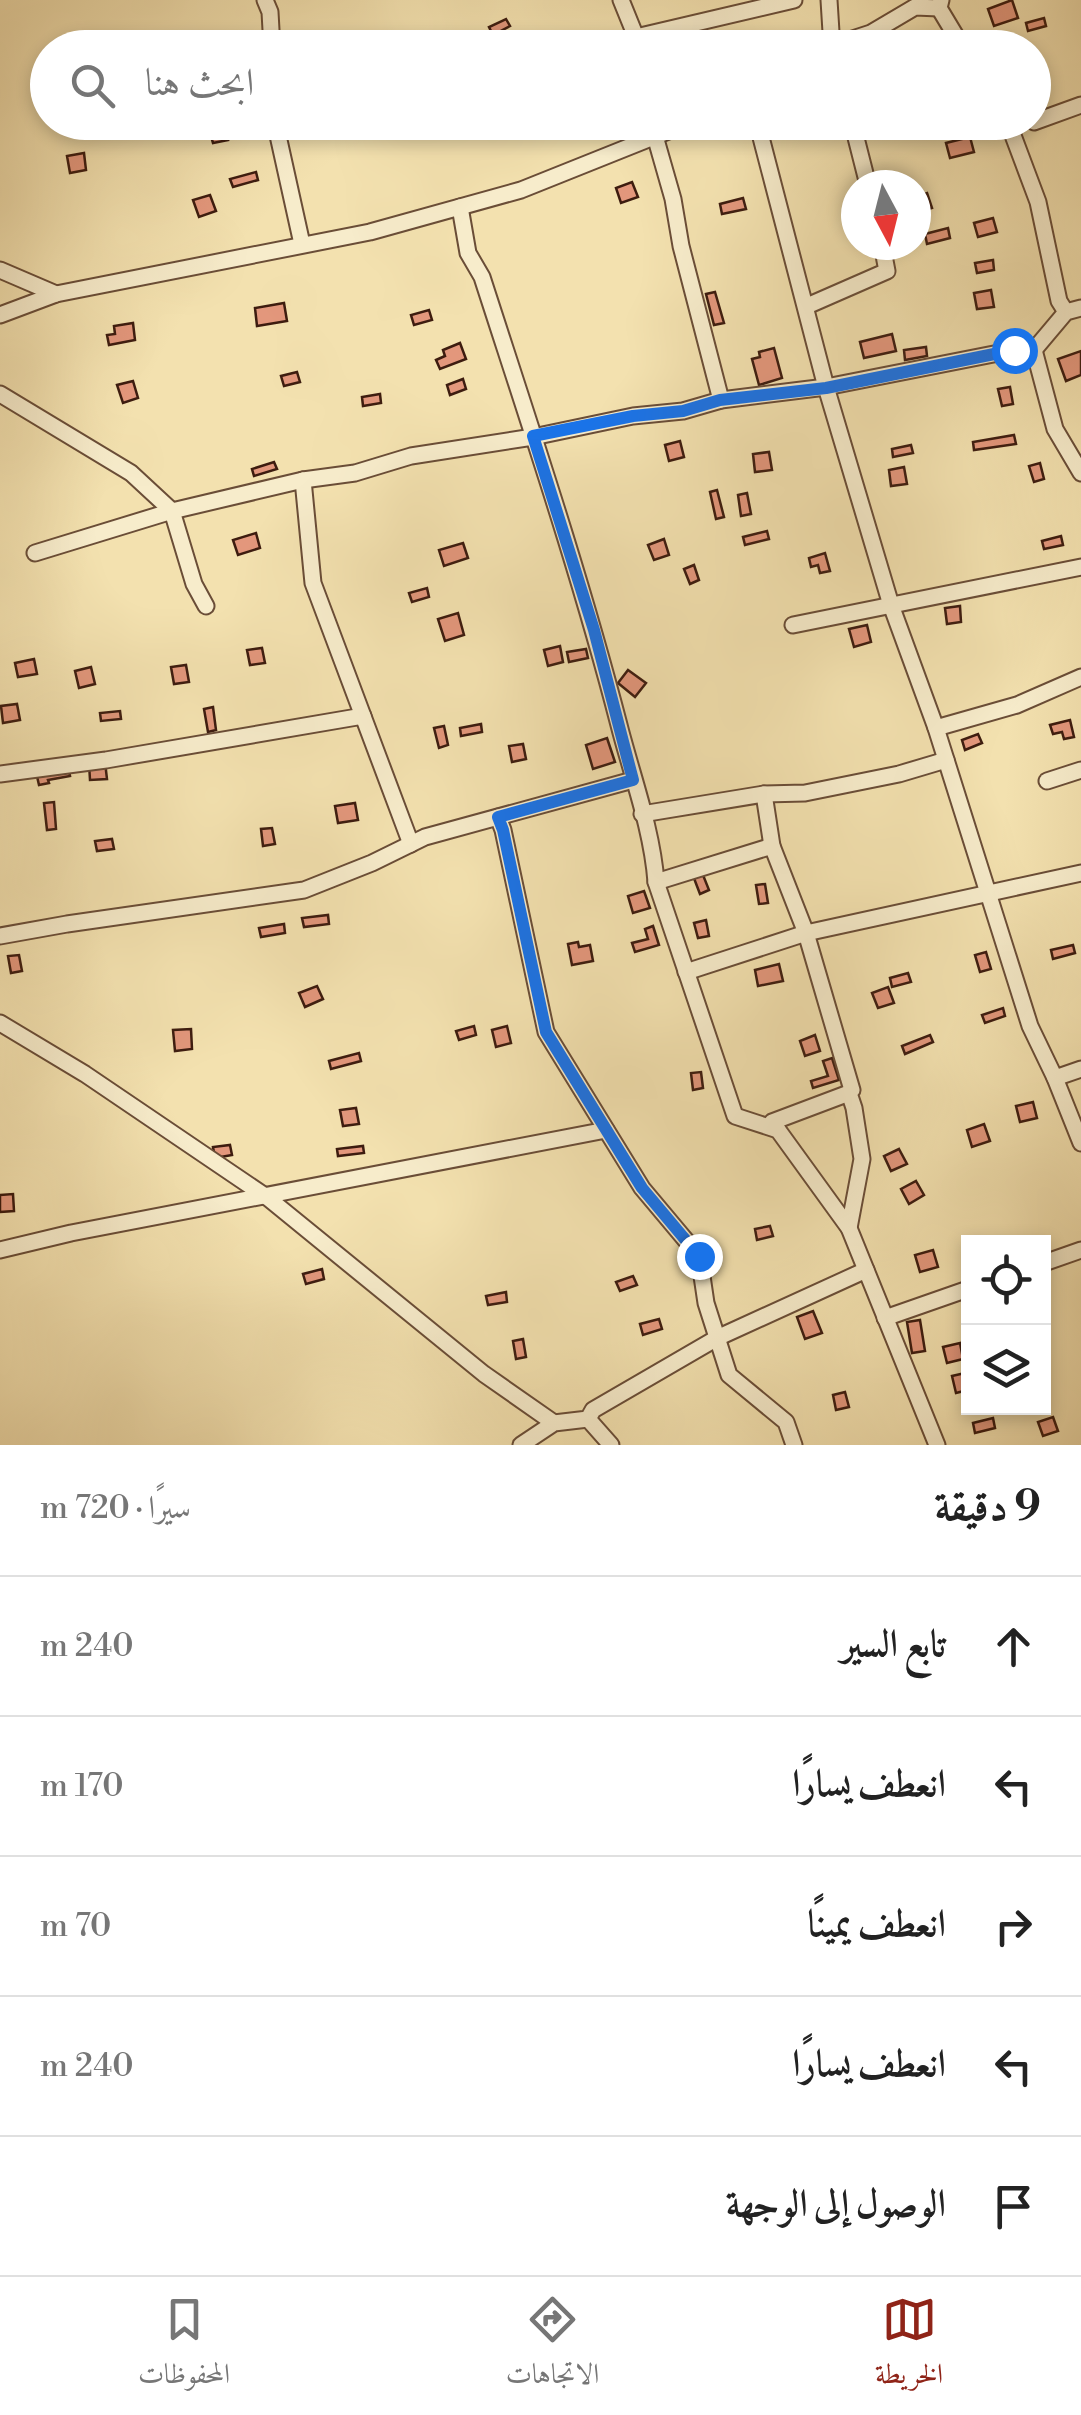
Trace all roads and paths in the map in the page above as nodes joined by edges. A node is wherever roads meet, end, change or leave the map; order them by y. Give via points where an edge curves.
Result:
1 (266, 0) edge
2 (621, 0) edge
3 (794, 0) edge
4 (829, 0) edge
5 (910, 4) edge
6 (940, 4) edge
7 (271, 30) edge
8 (632, 30) edge
9 (682, 30) edge
10 (829, 30) edge
11 (875, 30) edge
12 (954, 30) edge
13 (1081, 106) edge
14 (1051, 116) edge
15 (279, 140) edge
16 (628, 140) edge
17 (655, 140) edge
18 (762, 140) edge
19 (857, 140) edge
20 (1015, 140) edge
21 (864, 170) edge
22 (460, 207) junction
23 (302, 244) junction
24 (885, 260) edge
25 (0, 270) edge
26 (56, 294) junction
27 (806, 306) junction
28 (1073, 310) edge
29 (0, 315) edge
30 (1034, 350) junction
31 (826, 388) junction
32 (0, 394) edge
33 (720, 400) junction
34 (533, 436) junction
35 (1081, 472) edge
36 (303, 480) junction
37 (172, 511) junction
38 (34, 553) dead end
39 (1081, 567) edge
40 (890, 605) junction
41 (206, 606) dead end
42 (793, 625) dead end
43 (1081, 677) edge
44 (363, 716) junction
45 (936, 728) junction
46 (946, 760) junction
47 (1081, 770) edge
48 (0, 774) edge
49 (633, 780) junction
50 (1047, 781) dead end
51 (764, 794) junction
52 (642, 814) junction
53 (498, 817) junction
54 (411, 844) junction
55 (772, 846) junction
56 (1081, 873) edge
57 (656, 882) junction
58 (988, 892) junction
59 (806, 933) junction
60 (0, 936) edge
61 (686, 972) junction
62 (0, 1023) edge
63 (1081, 1068) edge
64 (1055, 1078) junction
65 (849, 1093) junction
66 (606, 1130) junction
67 (778, 1130) junction
68 (1081, 1143) edge
69 (265, 1196) junction
70 (849, 1228) junction
71 (0, 1250) edge
72 (1081, 1250) edge
73 (1051, 1261) edge
74 (866, 1270) junction
75 (961, 1291) edge
76 (886, 1318) junction
77 (718, 1338) junction
78 (588, 1419) junction
79 (554, 1423) junction
80 (521, 1445) edge
81 (611, 1445) edge
82 (794, 1445) edge
83 (937, 1445) edge

1 - 7 street
2 - 8 street
3 - 9 street
4 - 10 street
5 - 6 street
5 - 11 street
6 - 12 street
13 - 14 street
15 - 23 street
16 - 22 street via 521,190
17 - 33 street
18 - 27 street
19 - 21 street
20 - 28 street via 1038,202 1060,301
22 - 23 street
22 - 34 street via 468,252
23 - 26 street
24 - 27 street via 887,271
25 - 26 street
26 - 29 street
27 - 31 street
28 - 30 street
30 - 31 street
30 - 35 street via 1055,429
31 - 33 street
31 - 40 street
32 - 37 street via 131,473
33 - 34 street
34 - 36 street
34 - 49 street
36 - 37 street
36 - 44 street via 314,584
37 - 38 street
37 - 41 street
39 - 40 street
40 - 42 street
40 - 45 street
43 - 45 street
44 - 48 street
44 - 54 street
45 - 46 street
46 - 51 street via 805,793
46 - 58 street
47 - 50 street
49 - 52 street
49 - 53 street
51 - 52 street
51 - 55 street
52 - 57 street
53 - 54 street
53 - 66 street via 546,1032
54 - 60 street via 304,890
55 - 57 street
55 - 59 street
56 - 58 street
57 - 61 street
58 - 59 street
58 - 64 street via 1030,1026
59 - 61 street
59 - 65 street
61 - 67 street via 735,1116
62 - 69 street
63 - 64 street
64 - 68 street
65 - 67 street via 772,1122
65 - 70 street via 862,1159
66 - 69 street
66 - 77 street via 642,1188 699,1256
67 - 70 street
69 - 71 street
69 - 79 street
70 - 74 street
72 - 73 street
74 - 76 street
74 - 77 street
75 - 76 street
76 - 83 street
77 - 78 street
77 - 82 street via 729,1376 786,1422
78 - 79 street
78 - 81 street
79 - 80 street

